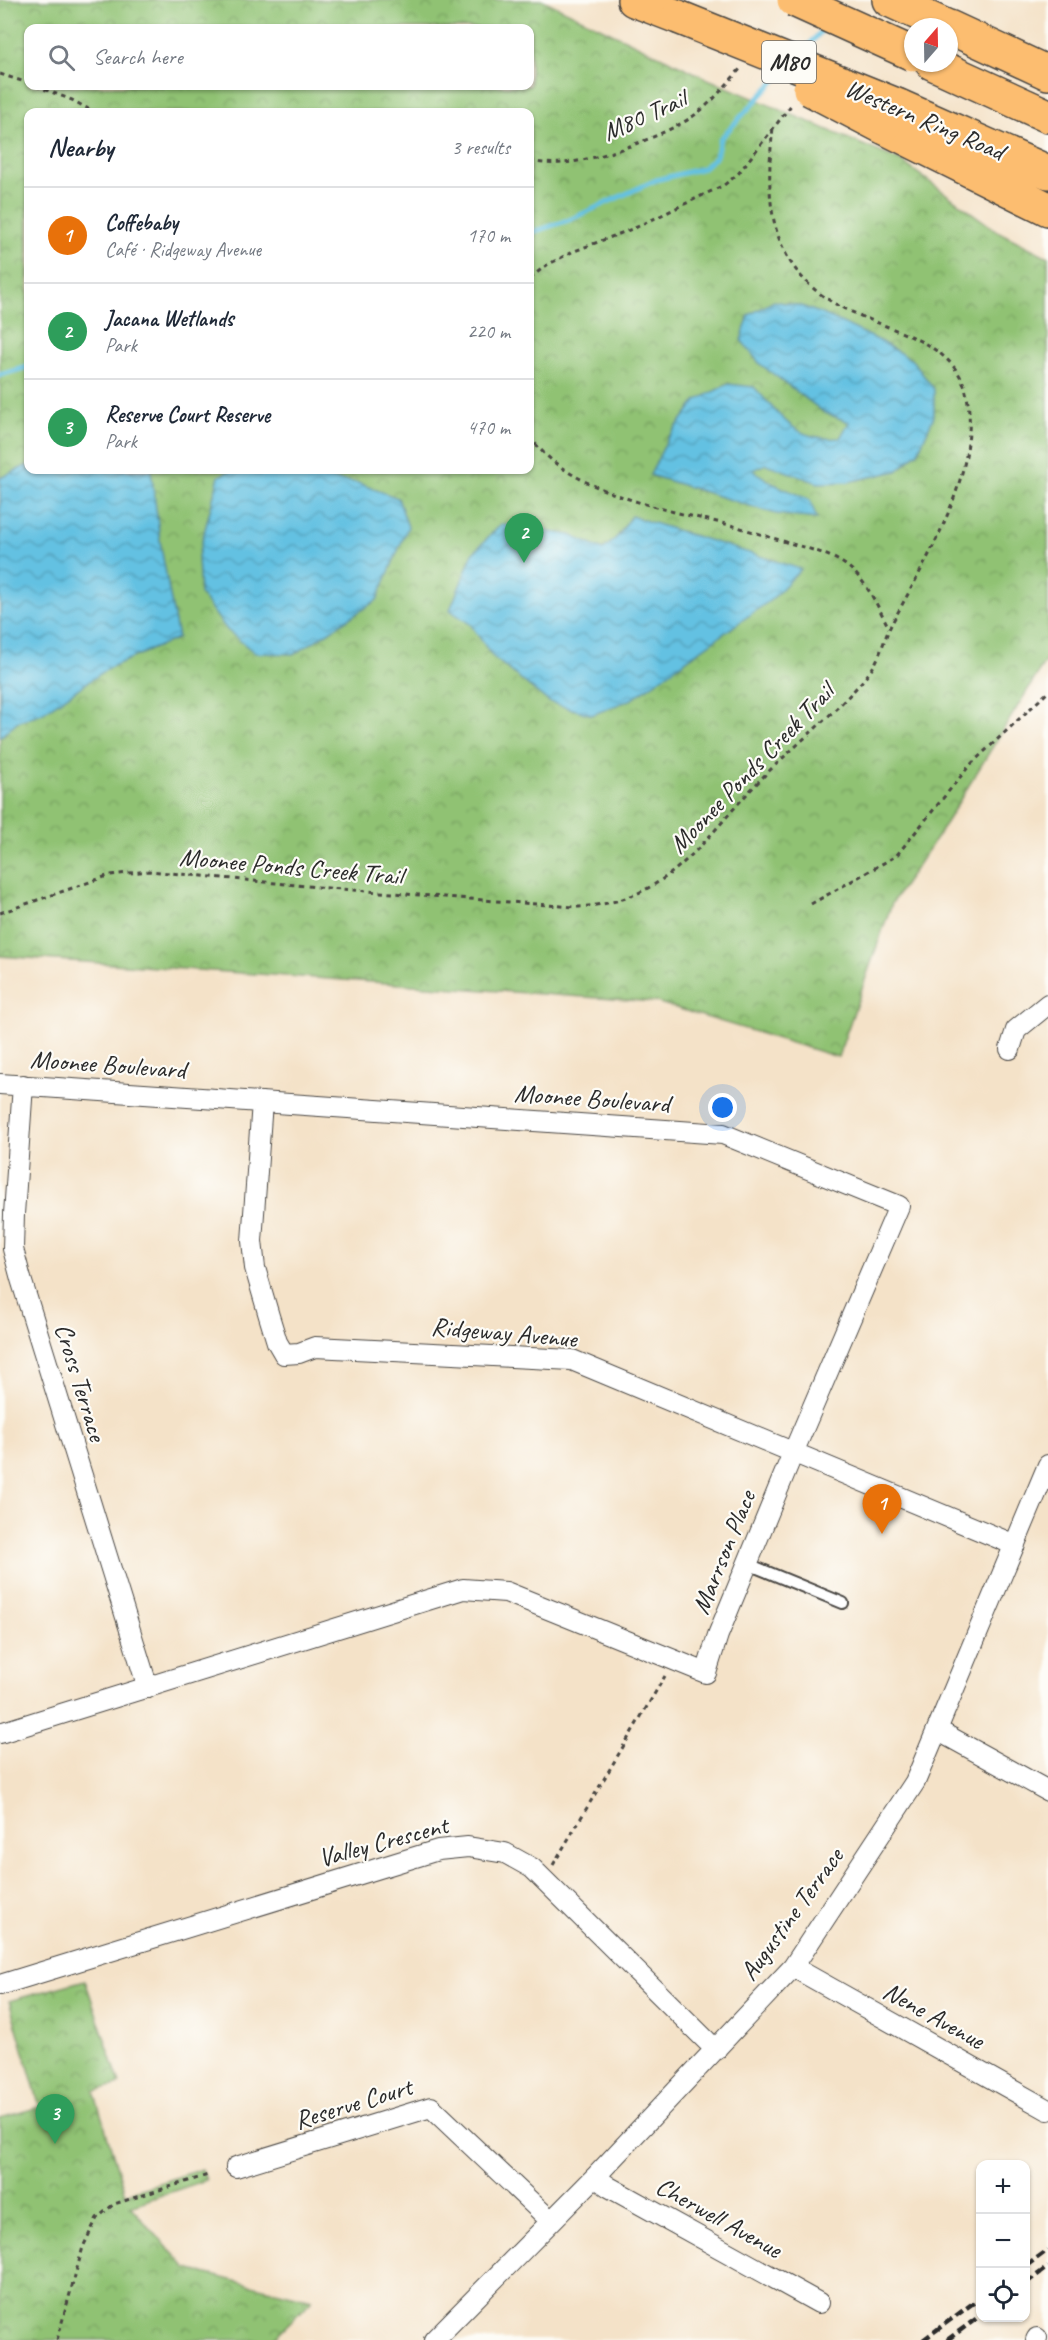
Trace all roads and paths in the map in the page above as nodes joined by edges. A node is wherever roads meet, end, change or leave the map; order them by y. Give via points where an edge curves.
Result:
1 (634, 0) edge
2 (794, 0) edge
3 (889, 0) edge
4 (929, 18) edge
5 (958, 31) edge
6 (904, 50) edge
7 (743, 66) dead end
8 (952, 72) edge
9 (1046, 72) edge
10 (0, 75) edge
11 (24, 82) edge
12 (46, 90) edge
13 (87, 108) edge
14 (1048, 116) edge
15 (891, 117) junction
16 (534, 161) edge
17 (1048, 172) edge
18 (1048, 209) edge
19 (534, 275) edge
20 (534, 441) edge
21 (890, 629) junction
22 (1048, 692) edge
23 (811, 904) dead end
24 (0, 913) edge
25 (1048, 1004) edge
26 (1010, 1049) dead end
27 (0, 1084) edge
28 (23, 1085) junction
29 (262, 1102) junction
30 (793, 1453) junction
31 (1048, 1465) edge
32 (1015, 1545) junction
33 (748, 1564) junction
34 (843, 1603) dead end
35 (665, 1676) dead end
36 (148, 1688) junction
37 (938, 1730) junction
38 (0, 1733) edge
39 (1048, 1791) edge
40 (554, 1865) dead end
41 (793, 1967) junction
42 (0, 1986) edge
43 (717, 2050) junction
44 (1048, 2110) edge
45 (236, 2168) dead end
46 (208, 2175) dead end
47 (595, 2177) junction
48 (551, 2221) junction
49 (819, 2303) dead end
50 (57, 2340) edge
51 (435, 2340) edge

1 - 15 highway, bridge
2 - 6 highway, M80, bridge
3 - 4 highway
5 - 9 highway
7 - 16 path, M80 Trail via 709,104 654,136 575,161
8 - 14 highway, Western Ring Road
10 - 11 path
12 - 13 path
15 - 17 highway, Western Ring Road
15 - 18 highway
19 - 21 path, Moonee Ponds Creek Trail via 572,252 637,227 724,185 738,174 773,128 769,193 772,220 792,265 831,301 940,353 959,373 969,407 971,427 956,488 932,550
20 - 21 path via 551,461 594,486 747,530 840,562 860,579
21 - 24 path, Moonee Ponds Creek Trail via 869,673 751,789 697,852 664,879 616,903 574,907 149,871 102,877
22 - 23 path via 970,765 896,856
25 - 26 street via 1016,1030
27 - 28 street, Moonee Boulevard
28 - 29 street, Moonee Boulevard
28 - 36 street, Cross Terrace via 13,1249
29 - 30 street, Ridgeway Avenue via 252,1241 255,1268 284,1354 315,1347 572,1360
29 - 30 street, Moonee Boulevard via 723,1134 899,1206
30 - 32 street, Ridgeway Avenue
30 - 33 street, Marrson Place
31 - 32 street, Augustine Terrace
32 - 37 street, Augustine Terrace
33 - 34 lane
33 - 36 street, Marrson Place via 706,1673 506,1592 463,1589
35 - 40 path
36 - 38 street
37 - 39 street
37 - 41 street, Augustine Terrace via 915,1782
41 - 43 street, Augustine Terrace
41 - 44 street, Nene Avenue
42 - 43 street, Valley Crescent via 438,1850 468,1846 505,1853 532,1868
43 - 47 street, Augustine Terrace
45 - 48 street, Reserve Court via 431,2107
46 - 50 path via 114,2204 97,2218 83,2247
47 - 48 street, Augustine Terrace
47 - 49 street, Cherwell Avenue
48 - 51 street, Augustine Terrace

